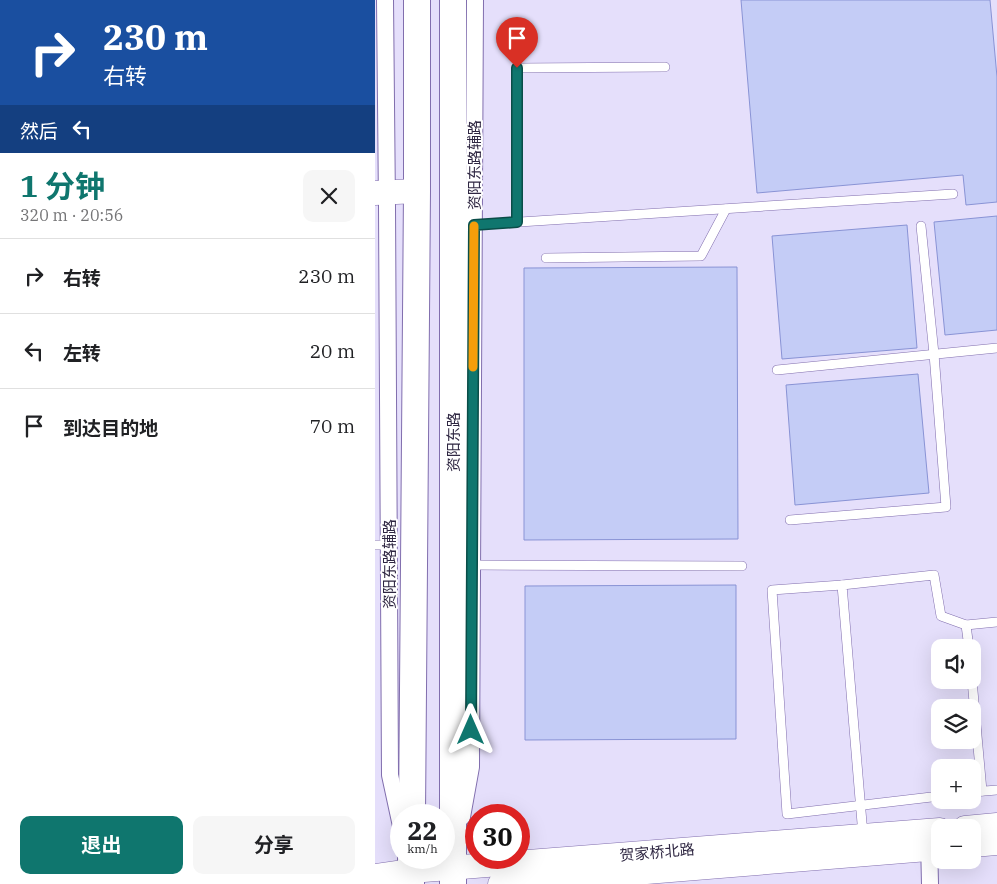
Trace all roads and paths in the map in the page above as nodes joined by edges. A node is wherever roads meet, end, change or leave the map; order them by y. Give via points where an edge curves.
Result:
1 (385, 0) edge
2 (417, 0) edge
3 (453, 0) edge
4 (475, 0) edge
5 (665, 67) dead end
6 (953, 194) dead end
7 (417, 198) junction
8 (381, 200) edge
9 (727, 209) junction
10 (517, 222) junction
11 (463, 225) junction
12 (921, 226) dead end
13 (546, 258) dead end
14 (997, 348) edge
15 (933, 354) junction
16 (777, 370) dead end
17 (790, 520) dead end
18 (415, 544) junction
19 (382, 545) edge
20 (463, 565) junction
21 (742, 566) dead end
22 (842, 584) junction
23 (997, 622) edge
24 (967, 625) junction
25 (968, 639) edge
26 (971, 689) edge
27 (975, 759) edge
28 (997, 790) edge
29 (981, 792) edge
30 (931, 797) edge
31 (396, 804) edge
32 (412, 804) edge
33 (860, 806) junction
34 (997, 825) edge
35 (981, 826) edge
36 (863, 836) junction
37 (931, 839) edge
38 (931, 839) edge
39 (997, 843) edge
40 (981, 844) edge
41 (406, 869) edge
42 (416, 869) edge
43 (931, 869) edge
44 (375, 876) edge
45 (453, 876) edge
46 (499, 884) edge
47 (930, 884) edge

1 - 8 street, 资阳东路辅路
2 - 7 main road
3 - 11 main road, 资阳东路
4 - 11 street, 资阳东路辅路
5 - 10 lane via 517,68
6 - 9 lane
7 - 8 main road
7 - 18 main road
8 - 19 street, 资阳东路辅路
9 - 10 lane
9 - 13 lane via 701,256
10 - 11 lane
11 - 20 main road, 资阳东路
12 - 15 lane
14 - 15 lane
15 - 16 lane
15 - 17 lane via 946,507
18 - 19 street
18 - 32 main road
19 - 31 street, 资阳东路辅路 via 390,775
20 - 21 lane
20 - 45 main road, 资阳东路
22 - 24 lane via 934,574 941,616
22 - 33 lane
22 - 33 lane via 772,590 787,814
23 - 24 lane
24 - 25 lane
26 - 27 lane
28 - 29 lane
30 - 33 lane
33 - 36 lane
34 - 35 main road
36 - 37 main road, 贺家桥北路
36 - 45 main road, 贺家桥北路
38 - 46 main road, 贺家桥北路
39 - 40 main road
41 - 44 main road, 贺家桥北路
42 - 45 main road, 贺家桥北路
43 - 47 street

